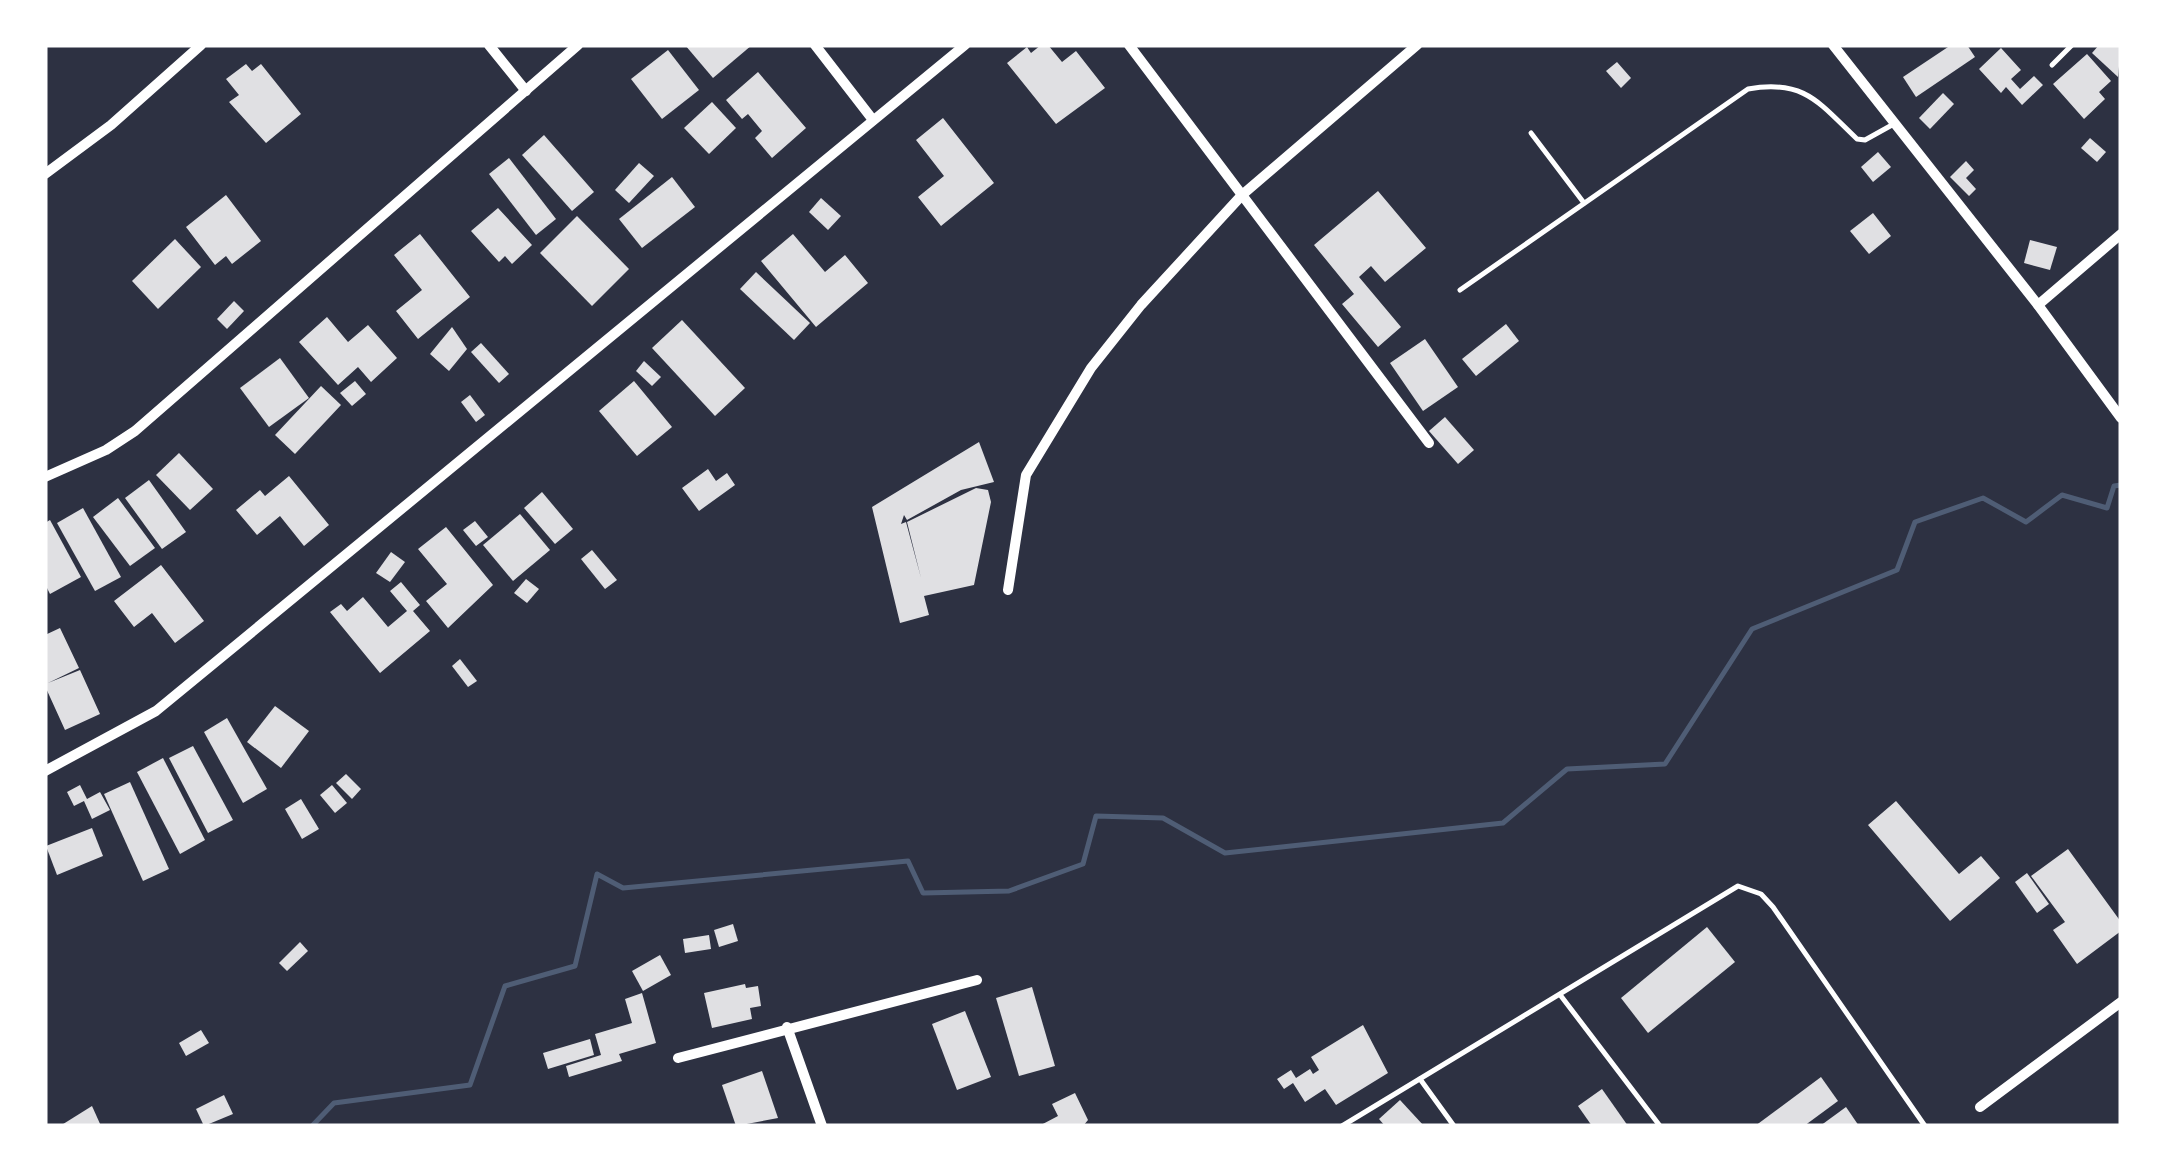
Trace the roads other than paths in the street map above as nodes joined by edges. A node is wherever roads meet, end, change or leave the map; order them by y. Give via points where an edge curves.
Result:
1 (201, 45) edge
2 (489, 45) edge
3 (578, 45) edge
4 (816, 45) edge
5 (965, 45) edge
6 (1129, 45) edge
7 (1417, 45) edge
8 (1833, 45) edge
9 (2072, 45) edge
10 (2052, 65) dead end
11 (526, 92) junction
12 (873, 120) junction
13 (1895, 124) junction
14 (1531, 134) dead end
15 (45, 174) edge
16 (1242, 194) junction
17 (1584, 203) junction
18 (2121, 234) edge
19 (1460, 290) dead end
20 (2038, 306) junction
21 (2121, 418) edge
22 (1429, 442) dead end
23 (45, 477) edge
24 (1008, 590) dead end
25 (45, 772) edge
26 (976, 980) dead end
27 (1562, 996) junction
28 (2121, 1002) edge
29 (787, 1028) junction
30 (678, 1058) dead end
31 (1420, 1079) junction
32 (1980, 1108) dead end
33 (822, 1126) edge
34 (1342, 1126) edge
35 (1454, 1126) edge
36 (1660, 1126) edge
37 (1925, 1126) edge

1 - 15 street
2 - 11 street
3 - 11 street
4 - 12 street
5 - 12 street
6 - 16 street
7 - 16 street
8 - 13 street
9 - 10 lane
11 - 23 street via 135,432
12 - 25 street via 156,711
13 - 17 lane via 1857,139 1795,88 1748,89
13 - 20 street
14 - 17 lane
16 - 22 street
16 - 24 street via 1141,305 1049,431 1026,475
17 - 19 lane
18 - 20 street
20 - 21 street
26 - 29 street
27 - 31 lane
27 - 36 lane
27 - 37 lane via 1738,886 1749,886 1773,907
28 - 32 street
29 - 30 street
29 - 33 street
31 - 34 lane
31 - 35 lane

